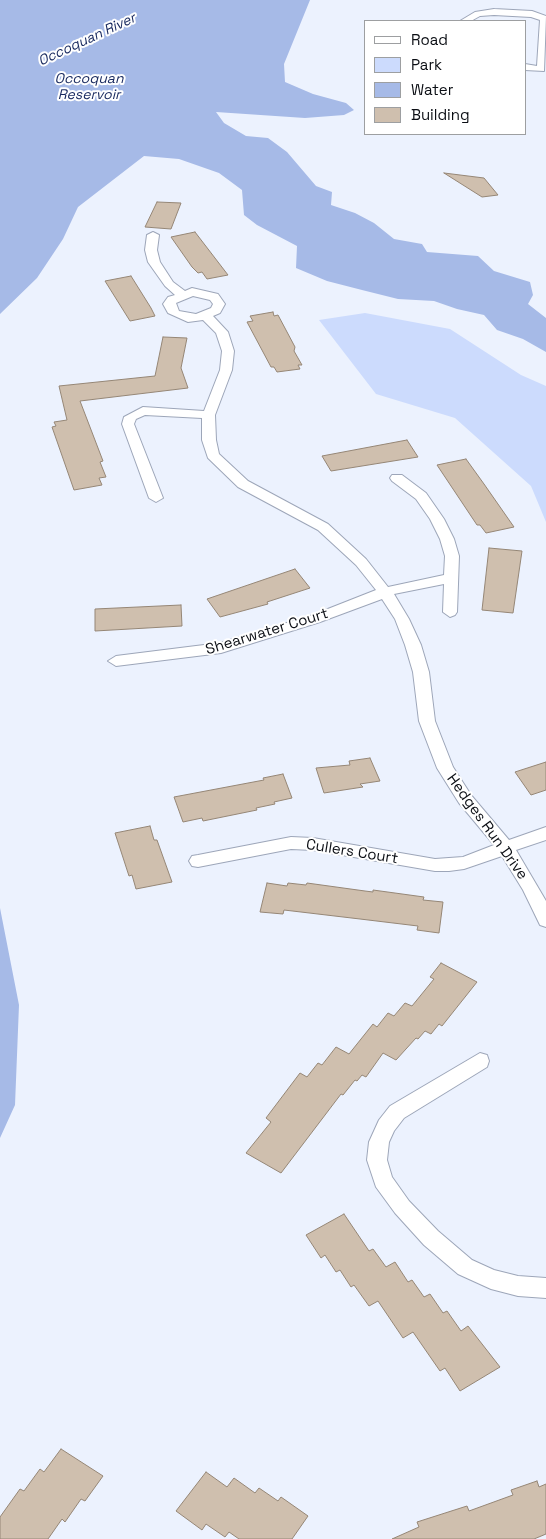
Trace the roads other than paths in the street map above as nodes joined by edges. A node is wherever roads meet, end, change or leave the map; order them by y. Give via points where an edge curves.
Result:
1 (468, 20) edge
2 (526, 67) edge
3 (543, 69) edge
4 (153, 234) dead end
5 (182, 294) junction
6 (206, 316) junction
7 (209, 415) junction
8 (397, 478) dead end
9 (156, 498) dead end
10 (323, 527) joint
11 (452, 579) junction
12 (385, 592) junction
13 (450, 612) dead end
14 (116, 661) dead end
15 (546, 834) edge
16 (506, 848) junction
17 (198, 861) dead end
18 (546, 920) edge
19 (480, 1061) dead end
20 (546, 1288) edge

1 - 3 street via 478,14 494,12 532,14 543,18
2 - 3 street
4 - 5 street via 151,250 154,262 165,279
5 - 6 street via 169,304 174,312 188,318
5 - 6 street via 199,292 214,296 219,304
6 - 7 street via 222,332 228,351 224,377
7 - 9 street via 143,411 130,417 128,424
7 - 10 street via 213,456 230,474
8 - 11 street via 421,496 437,519 452,556
10 - 12 street, Hedges Run Drive via 361,562
11 - 12 street, Shearwater Court
11 - 13 street
12 - 14 street, Shearwater Court via 315,619 221,648
12 - 16 street, Hedges Run Drive via 402,618 413,645 421,672 427,720 445,768 465,799
15 - 16 street, Cullers Court
16 - 17 street, Cullers Court via 449,865 291,843
16 - 18 street, Hedges Run Drive
19 - 20 street via 397,1112 379,1142 378,1160 383,1181 431,1238 465,1267 491,1279 518,1286

